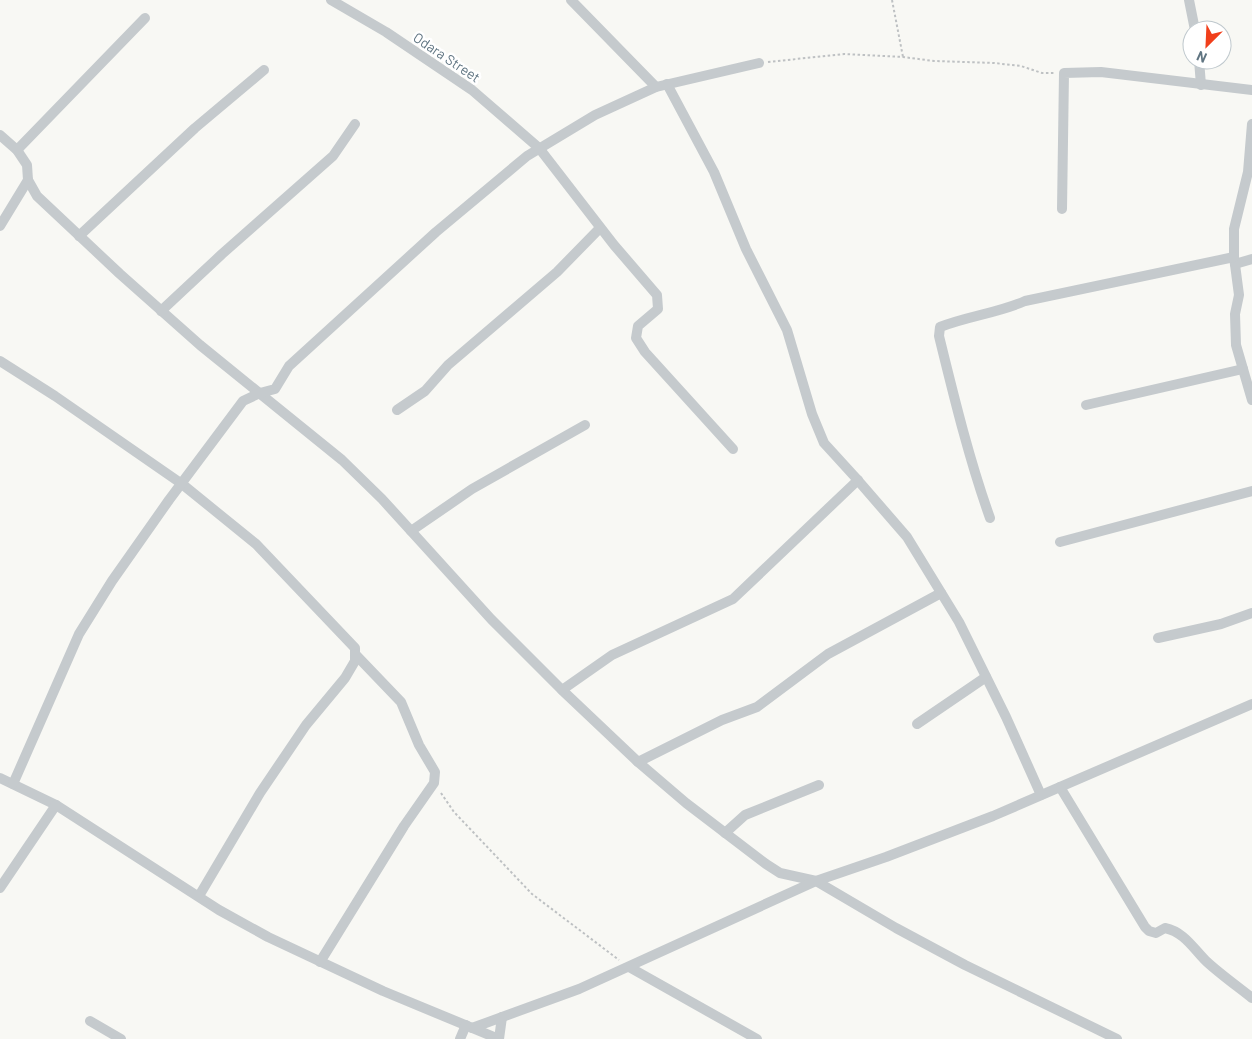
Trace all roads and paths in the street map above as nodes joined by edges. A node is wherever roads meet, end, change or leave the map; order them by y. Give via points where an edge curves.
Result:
1 (330, 0) edge
2 (892, 0) edge
3 (1189, 0) edge
4 (574, 1) edge
5 (145, 18) dead end
6 (1193, 20) edge
7 (903, 57) junction
8 (759, 64) joint
9 (264, 70) dead end
10 (1200, 70) edge
11 (1064, 73) junction
12 (667, 84) junction
13 (1201, 85) junction
14 (656, 86) junction
15 (1252, 90) edge
16 (355, 124) dead end
17 (1252, 124) edge
18 (0, 135) edge
19 (540, 148) junction
20 (16, 150) junction
21 (28, 180) junction
22 (1062, 209) dead end
23 (0, 226) edge
24 (600, 228) junction
25 (79, 236) junction
26 (1252, 259) edge
27 (1235, 261) junction
28 (161, 311) junction
29 (0, 362) edge
30 (1243, 369) junction
31 (260, 393) junction
32 (1251, 394) edge
33 (1086, 405) dead end
34 (397, 410) dead end
35 (585, 425) dead end
36 (733, 449) dead end
37 (858, 480) junction
38 (182, 484) junction
39 (1252, 491) edge
40 (990, 518) dead end
41 (411, 531) junction
42 (1060, 542) dead end
43 (941, 593) junction
44 (1252, 613) edge
45 (1158, 638) dead end
46 (355, 654) junction
47 (986, 677) junction
48 (562, 690) junction
49 (1252, 704) edge
50 (917, 724) dead end
51 (638, 762) junction
52 (0, 778) edge
53 (434, 782) junction
54 (13, 784) junction
55 (819, 785) dead end
56 (1060, 787) junction
57 (1041, 795) junction
58 (56, 806) junction
59 (725, 833) junction
60 (816, 881) junction
61 (0, 888) edge
62 (199, 896) junction
63 (320, 962) junction
64 (629, 967) junction
65 (1252, 998) edge
66 (502, 1017) junction
67 (90, 1021) dead end
68 (469, 1027) junction
69 (121, 1039) edge
70 (460, 1039) edge
71 (499, 1039) edge
72 (757, 1039) edge
73 (1117, 1039) edge

1 - 19 street, Odara Street via 386,32 472,90
2 - 7 path
3 - 6 street
4 - 14 street
5 - 20 street
7 - 8 path via 844,54
7 - 11 path via 994,63
8 - 12 street
9 - 25 street via 195,128
10 - 13 street
11 - 13 street via 1101,72
11 - 22 street
12 - 14 street
12 - 37 street via 714,172 746,249 787,330 824,443
13 - 15 street
14 - 19 street via 595,115
16 - 28 street via 333,156
17 - 27 street via 1248,172 1235,222
18 - 20 street
19 - 24 street, Odara Street
19 - 31 street via 526,156 436,232 290,366 275,389
20 - 21 street via 27,165
21 - 23 street
21 - 25 street via 37,196
24 - 34 street via 557,272 448,365 425,391
24 - 36 street, Odara Street via 657,296 658,309 638,326 636,338
25 - 28 street
26 - 27 street
27 - 30 street via 1239,295 1235,314 1236,345
27 - 40 street via 1025,301 940,327 939,336 955,401
28 - 31 street
29 - 38 street
30 - 32 street
30 - 33 street
31 - 38 street via 243,401
31 - 41 street via 342,460
35 - 41 street via 472,489
37 - 43 street via 907,537
37 - 48 street via 733,599 620,650
38 - 46 street via 256,544 355,648
38 - 54 street via 112,581 79,634
39 - 42 street
41 - 48 street via 491,619
43 - 47 street
43 - 51 street via 828,654 757,706
44 - 45 street via 1221,624
46 - 53 street via 401,702 434,772
46 - 62 street via 355,661 345,678 306,725 260,793
47 - 50 street
47 - 57 street
48 - 51 street
49 - 56 street
51 - 59 street
52 - 54 street
53 - 63 street
53 - 64 path via 454,812 532,894
54 - 58 street
55 - 59 street via 745,815
56 - 57 street
56 - 65 street via 1145,927 1156,933 1165,928 1181,934 1207,962
57 - 60 street via 886,857
58 - 61 street
58 - 62 street
59 - 60 street via 780,873
60 - 64 street
60 - 73 street via 964,965
62 - 63 street via 268,937
63 - 68 street
64 - 66 street via 580,989
64 - 72 street
66 - 68 street
66 - 71 street
67 - 69 street
68 - 70 street
68 - 71 street

